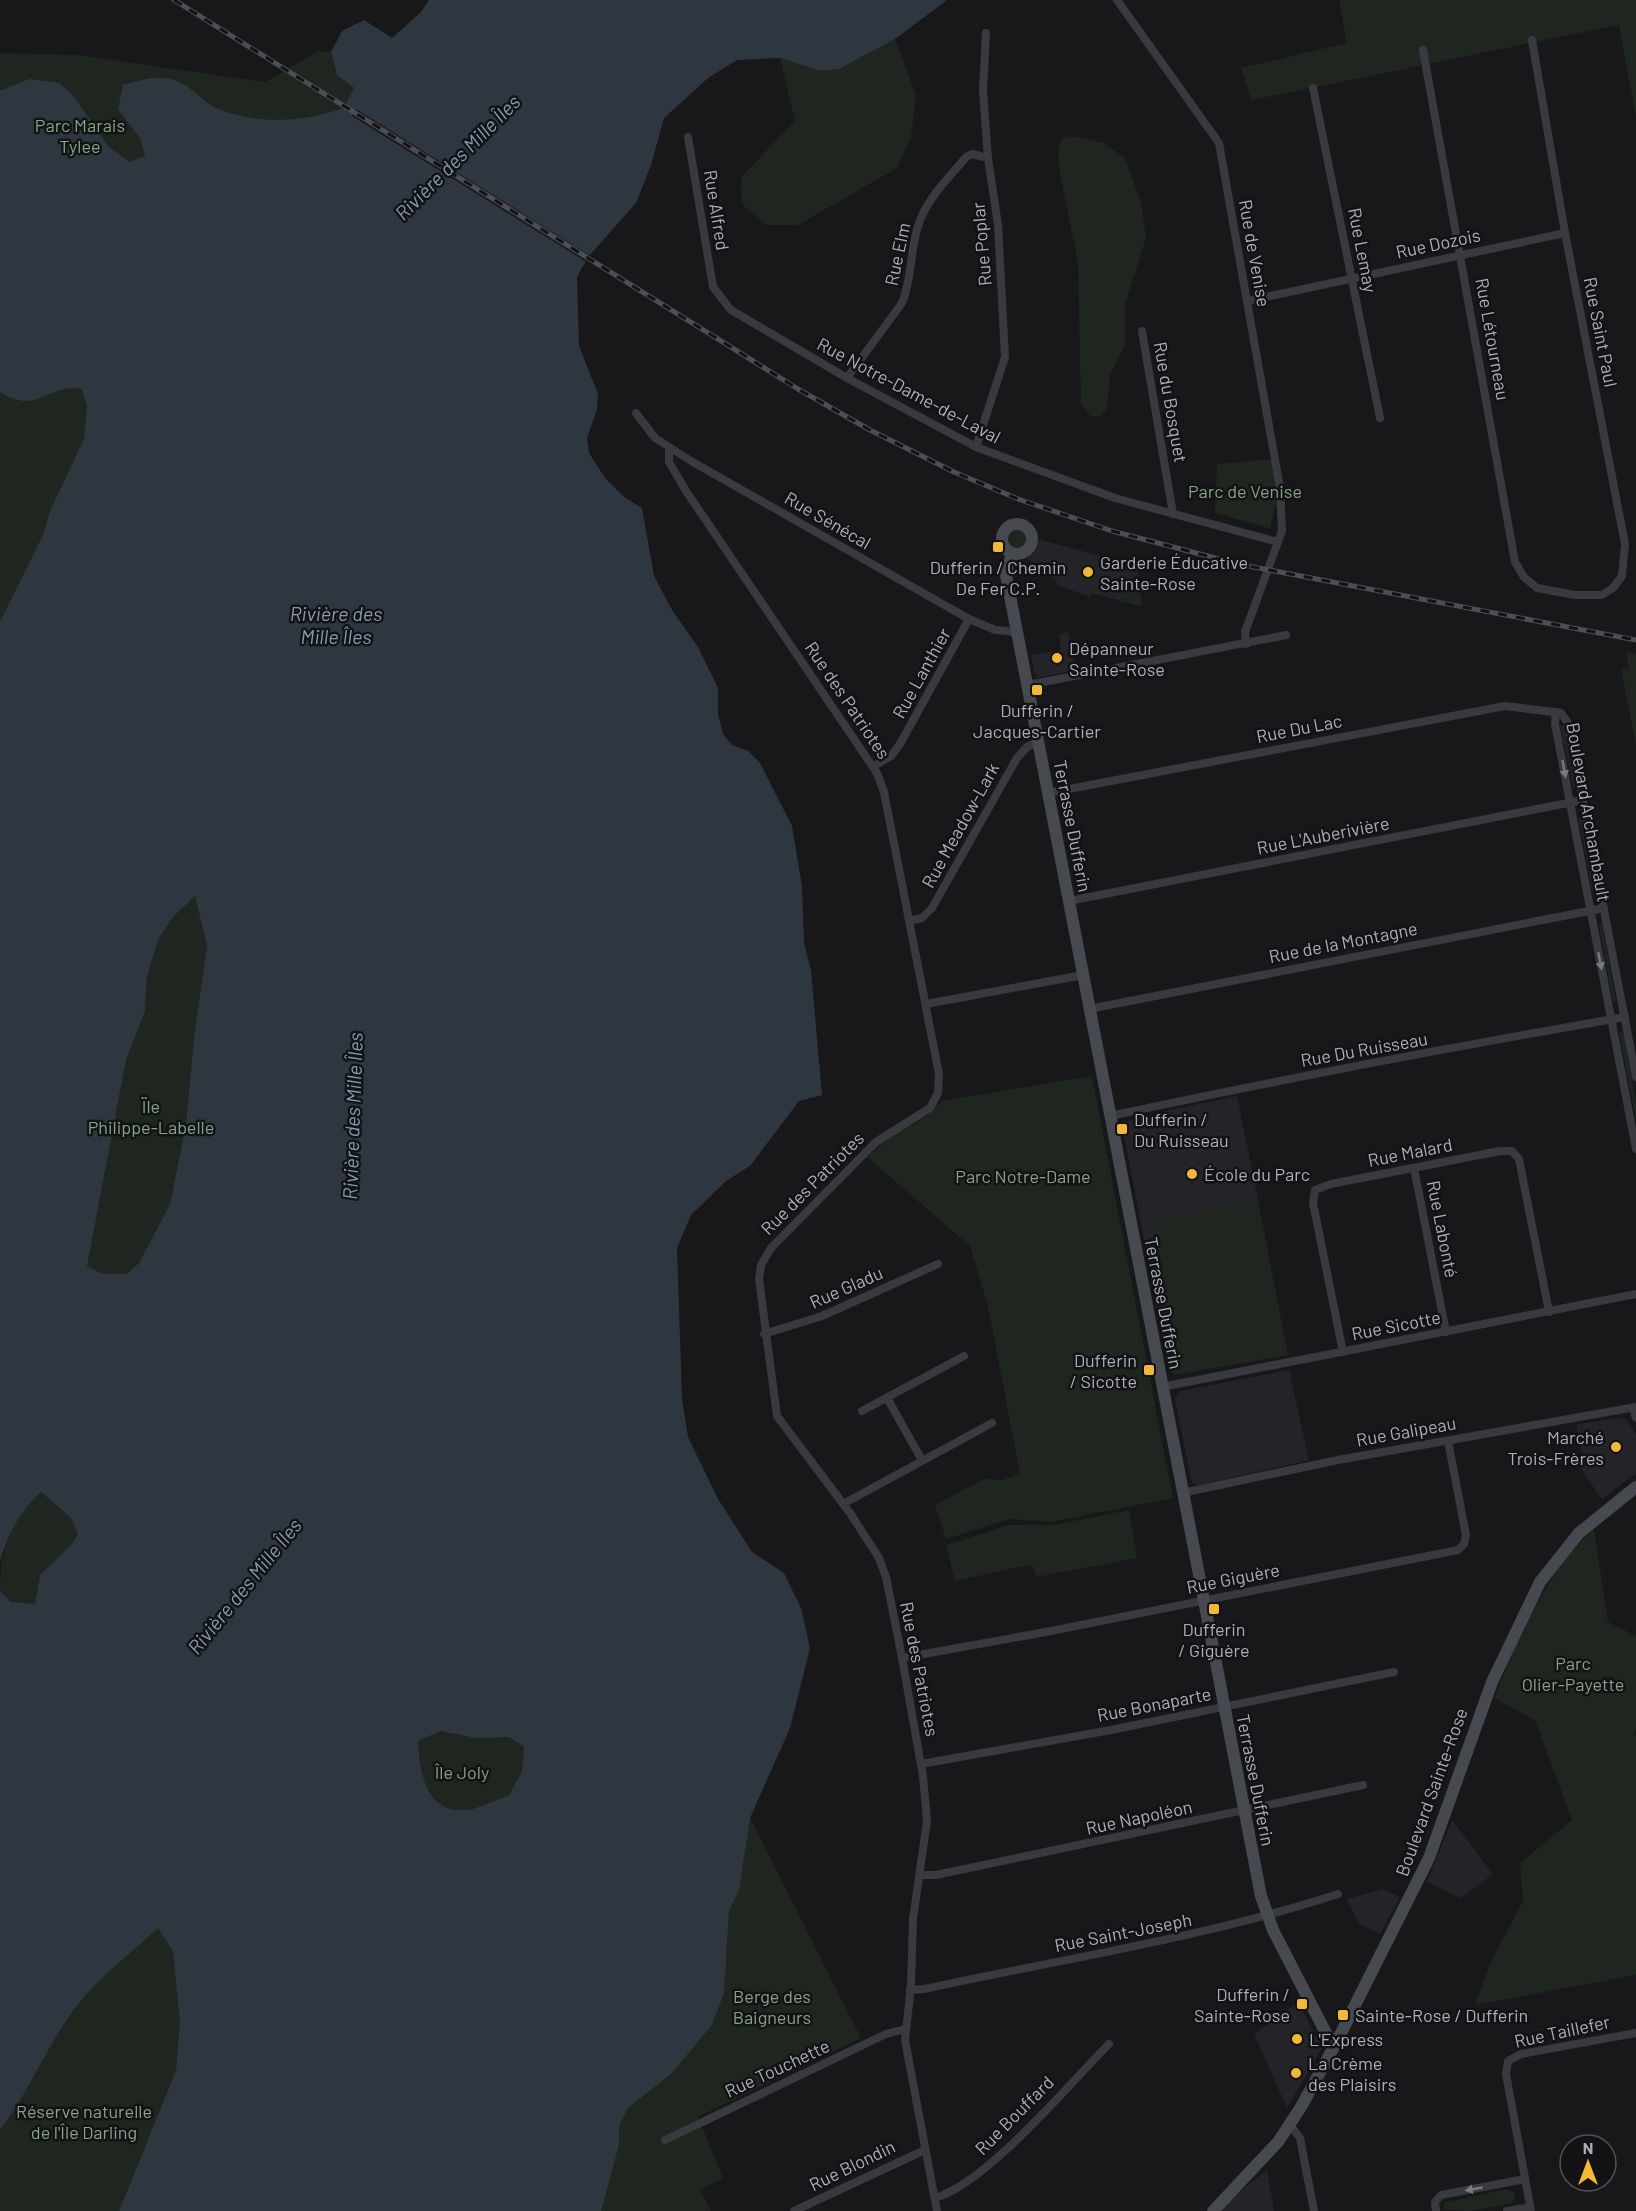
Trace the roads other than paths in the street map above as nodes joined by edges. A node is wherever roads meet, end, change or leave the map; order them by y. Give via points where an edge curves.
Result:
1 (1117, 0) edge
2 (986, 33) dead end
3 (1532, 40) dead end
4 (1423, 50) dead end
5 (1313, 88) dead end
6 (688, 137) dead end
7 (988, 158) junction
8 (1564, 233) junction
9 (1462, 255) junction
10 (1352, 279) junction
11 (713, 287) joint
12 (1247, 301) junction
13 (1142, 331) dead end
14 (847, 378) junction
15 (636, 413) dead end
16 (1380, 418) dead end
17 (976, 447) junction
18 (669, 448) junction
19 (1173, 514) junction
20 (1278, 542) junction
21 (1012, 553) dead end
22 (1575, 595) joint
23 (969, 619) junction
24 (1017, 632) junction
25 (1286, 636) dead end
26 (1246, 644) junction
27 (1028, 685) junction
28 (1556, 712) junction
29 (1038, 742) junction
30 (874, 766) junction
31 (1048, 793) junction
32 (1583, 800) junction
33 (1570, 803) junction
34 (1069, 902) junction
35 (1604, 908) junction
36 (1591, 910) junction
37 (909, 921) junction
38 (1083, 975) junction
39 (926, 1004) junction
40 (1089, 1009) junction
41 (1624, 1017) junction
42 (1612, 1019) junction
43 (1636, 1077) edge
44 (1110, 1116) junction
45 (1635, 1139) edge
46 (1636, 1149) edge
47 (1414, 1168) junction
48 (938, 1264) dead end
49 (1636, 1294) edge
50 (1549, 1312) junction
51 (1446, 1332) junction
52 (764, 1334) junction
53 (1343, 1352) junction
54 (964, 1356) dead end
55 (1162, 1387) junction
56 (887, 1398) junction
57 (1634, 1407) edge
58 (862, 1411) dead end
59 (1636, 1418) edge
60 (992, 1423) dead end
61 (1448, 1441) junction
62 (922, 1460) junction
63 (1636, 1487) edge
64 (1182, 1493) junction
65 (843, 1504) junction
66 (1203, 1601) junction
67 (902, 1658) junction
68 (1394, 1672) dead end
69 (1224, 1707) junction
70 (921, 1764) junction
71 (1363, 1785) dead end
72 (1244, 1812) junction
73 (921, 1875) junction
74 (1338, 1894) dead end
75 (1267, 1915) junction
76 (910, 1990) junction
77 (905, 2029) junction
78 (1636, 2033) edge
79 (1109, 2044) dead end
80 (1335, 2045) junction
81 (1290, 2125) junction
82 (664, 2140) dead end
83 (925, 2150) junction
84 (1525, 2179) junction
85 (935, 2198) junction
86 (1531, 2209) edge
87 (794, 2211) edge
88 (937, 2211) edge
89 (1213, 2211) edge
90 (1314, 2211) edge
91 (1436, 2211) edge
92 (1508, 2211) edge

1 - 12 street, Rue de Venise via 1219,143
2 - 7 street, Rue Poplar via 983,91
3 - 8 street, Rue Saint Paul
4 - 9 street, Rue Létourneau
5 - 10 street, Rue Lemay
6 - 11 street, Rue Alfred
7 - 14 street, Rue Elm via 972,154 966,157 927,206 918,226 902,303
7 - 17 street, Rue Poplar via 998,225 1005,357
8 - 9 street, Rue Dozois
8 - 22 street, Rue Saint Paul via 1625,544 1622,576 1613,588 1602,595
9 - 10 street, Rue Dozois
9 - 22 street, Rue Létourneau via 1515,562 1537,588
10 - 12 street, Rue Dozois
10 - 16 street, Rue Lemay
11 - 14 street, Rue Notre-Dame-de-Laval via 731,310
12 - 20 street, Rue de Venise via 1280,488 1283,519
13 - 19 street, Rue du Bosquet
14 - 17 street, Rue Notre-Dame-de-Laval
15 - 18 street, Rue Sénécal
17 - 19 street, Rue Notre-Dame-de-Laval via 1115,498
18 - 23 street, Rue Sénécal
18 - 30 street, Rue des Patriotes via 669,462 680,481
19 - 20 street, Rue Notre-Dame-de-Laval
20 - 26 street, Rue de Venise via 1246,628
21 - 24 street, Terrasse Dufferin via 1006,572
23 - 24 street, Rue Sénécal via 995,630
23 - 30 street, Rue Lanthier via 900,744 891,756
24 - 27 street, Terrasse Dufferin
25 - 26 street
26 - 27 street
27 - 29 street, Terrasse Dufferin
28 - 31 street, Rue Du Lac via 1505,706
28 - 32 street, Boulevard Archambault via 1564,715 1568,723
28 -> 33 street, Boulevard Archambault
29 - 31 street, Terrasse Dufferin
29 - 37 street, Rue Meadow-Lark via 1017,758 932,908 922,918
30 - 37 street, Rue des Patriotes via 884,792
31 - 34 street, Terrasse Dufferin
32 - 33 street, Rue L'Auberivière
32 - 35 street, Boulevard Archambault
33 - 34 street, Rue L'Auberivière
33 - 36 street, Boulevard Archambault
34 - 38 street, Terrasse Dufferin
35 - 36 street, Rue de la Montagne
35 - 41 street, Boulevard Archambault
36 - 40 street, Rue de la Montagne
36 -> 42 street, Boulevard Archambault
37 - 39 street, Rue des Patriotes
38 - 39 street
38 - 40 street, Terrasse Dufferin
39 - 52 street, Rue des Patriotes via 940,1079 933,1103 871,1146 766,1254 759,1279
40 - 44 street, Terrasse Dufferin
41 - 42 street, Rue Du Ruisseau
41 - 43 street, Boulevard Archambault
42 - 44 street, Rue Du Ruisseau via 1381,1060
42 - 45 street, Boulevard Archambault
44 - 55 street, Terrasse Dufferin
45 - 46 street, Boulevard Archambault
47 - 50 street, Rue Malard via 1505,1150 1516,1154
47 - 51 street, Rue Labonté
47 - 53 street, Rue Malard via 1331,1184 1314,1192
48 - 52 street, Rue Gladu via 815,1319
49 - 50 street, Rue Sicotte
50 - 51 street, Rue Sicotte
51 - 53 street, Rue Sicotte
52 - 65 street, Rue des Patriotes via 777,1418
53 - 55 street, Rue Sicotte
54 - 56 street
55 - 64 street, Terrasse Dufferin
56 - 58 street
56 - 62 street
57 - 59 street
57 - 61 street, Rue Galipeau
60 - 62 street
61 - 64 street, Rue Galipeau via 1329,1461
61 - 66 street, Rue Giguère via 1466,1534 1461,1548
62 - 65 street
63 - 80 street, Boulevard Sainte-Rose via 1571,1540 1533,1596 1485,1697 1429,1858
64 - 66 street, Terrasse Dufferin
65 - 67 street, Rue des Patriotes via 882,1564
66 - 67 street, Rue Giguère
66 - 69 street, Terrasse Dufferin
67 - 70 street, Rue des Patriotes
68 - 69 street, Rue Bonaparte
69 - 70 street, Rue Bonaparte
69 - 72 street, Terrasse Dufferin
70 - 73 street, Rue des Patriotes via 927,1821
71 - 72 street, Rue Napoléon
72 - 73 street, Rue Napoléon
72 - 75 street, Terrasse Dufferin
73 - 76 street, Rue des Patriotes via 913,1919
74 - 75 street, Rue Saint-Joseph
75 - 76 street, Rue Saint-Joseph via 1163,1943
75 - 80 street, Terrasse Dufferin
76 - 77 street, Rue des Patriotes
77 - 82 street, Rue Touchette via 886,2034
77 - 83 street, Rue des Patriotes
78 - 84 street, Rue Taillefer via 1516,2055 1508,2061 1506,2074
79 - 85 street, Rue Bouffard via 1004,2152 981,2171
80 - 81 street, Boulevard Sainte-Rose
81 - 89 street, Boulevard Sainte-Rose
81 - 90 street via 1300,2138
83 - 85 street, Rue des Patriotes
83 - 87 street, Rue Blondin
84 - 86 street, Rue Taillefer
84 -> 91 street via 1442,2195 1435,2202
85 - 88 street, Rue des Patriotes
86 - 92 street, Rue Taillefer

